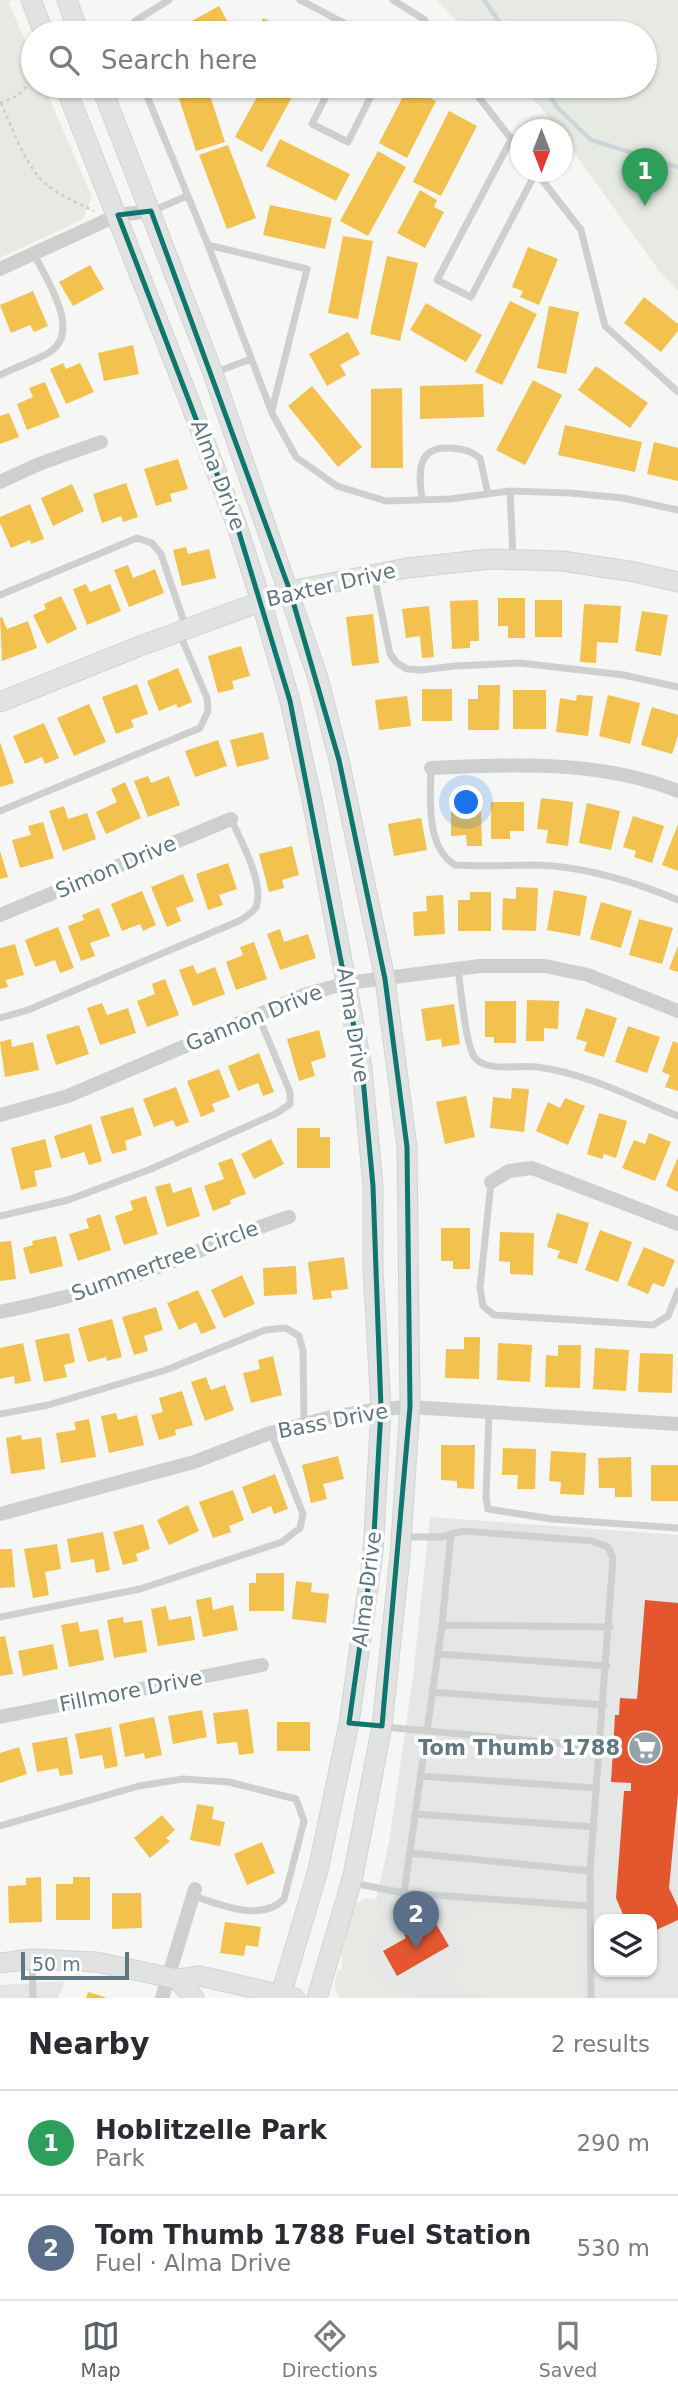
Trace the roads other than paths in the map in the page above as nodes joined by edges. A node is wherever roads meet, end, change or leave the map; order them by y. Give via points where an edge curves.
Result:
1 (31, 0) edge
2 (67, 0) edge
3 (169, 0) edge
4 (300, 0) edge
5 (393, 0) edge
6 (39, 21) edge
7 (75, 21) edge
8 (135, 21) edge
9 (339, 21) edge
10 (425, 21) edge
11 (70, 98) edge
12 (105, 98) edge
13 (148, 98) edge
14 (325, 98) edge
15 (370, 98) edge
16 (480, 98) edge
17 (510, 136) edge
18 (510, 142) edge
19 (531, 182) edge
20 (544, 182) edge
21 (187, 196) junction
22 (151, 211) junction
23 (118, 215) junction
24 (208, 245) junction
25 (34, 253) junction
26 (0, 269) edge
27 (251, 359) junction
28 (213, 373) junction
29 (0, 375) edge
30 (184, 387) junction
31 (678, 392) edge
32 (272, 412) junction
33 (101, 442) dead end
34 (0, 482) edge
35 (510, 491) junction
36 (488, 494) junction
37 (422, 500) junction
38 (678, 510) edge
39 (513, 559) junction
40 (373, 574) junction
41 (678, 582) edge
42 (290, 591) junction
43 (0, 595) edge
44 (261, 601) junction
45 (183, 630) junction
46 (678, 687) edge
47 (0, 702) edge
48 (431, 768) joint
49 (678, 791) edge
50 (0, 811) edge
51 (231, 819) joint
52 (678, 900) edge
53 (0, 915) edge
54 (458, 969) junction
55 (385, 979) junction
56 (347, 984) junction
57 (678, 1011) edge
58 (258, 1014) junction
59 (0, 1018) edge
60 (0, 1115) edge
61 (678, 1116) edge
62 (491, 1182) joint
63 (0, 1216) edge
64 (289, 1217) dead end
65 (678, 1224) edge
66 (678, 1291) edge
67 (0, 1312) edge
68 (410, 1407) junction
69 (381, 1409) junction
70 (489, 1412) junction
71 (0, 1413) edge
72 (304, 1424) junction
73 (678, 1424) edge
74 (270, 1433) junction
75 (0, 1514) edge
76 (678, 1528) edge
77 (450, 1535) junction
78 (401, 1537) junction
79 (0, 1617) edge
80 (442, 1625) junction
81 (610, 1628) junction
82 (438, 1654) junction
83 (262, 1665) dead end
84 (607, 1666) junction
85 (432, 1692) junction
86 (604, 1705) junction
87 (0, 1717) edge
88 (349, 1723) junction
89 (382, 1726) junction
90 (427, 1732) junction
91 (600, 1747) junction
92 (420, 1776) junction
93 (597, 1788) junction
94 (415, 1814) junction
95 (0, 1826) edge
96 (594, 1827) junction
97 (410, 1853) junction
98 (590, 1871) junction
99 (351, 1883) junction
100 (194, 1892) joint
101 (404, 1893) junction
102 (589, 1906) junction
103 (32, 1959) junction
104 (0, 1963) edge
105 (174, 1978) junction
106 (285, 1997) edge
107 (33, 1998) edge
108 (162, 1998) edge
109 (194, 1998) edge
110 (317, 1998) edge
111 (591, 1998) edge

1 - 6 main road
2 - 7 main road
3 - 8 lane
4 - 9 lane
5 - 10 lane
11 - 23 main road, Alma Drive
12 - 22 main road, Alma Drive
13 - 21 lane
14 - 15 lane via 312,124 348,142
16 - 17 lane
18 - 19 lane via 437,280 471,297
20 - 31 lane via 581,230 604,326
21 - 22 lane
21 - 24 lane
22 - 23 street
22 - 28 main road, Alma Drive
23 - 25 street
23 - 30 main road, Alma Drive
24 - 27 lane
24 - 32 lane via 307,269
25 - 26 street
25 - 29 lane via 61,310 61,340 51,351
27 - 28 lane
27 - 32 lane
28 - 30 main road
28 - 42 main road, Alma Drive
30 - 44 main road, Alma Drive
32 - 37 lane via 296,457 337,486 386,501
33 - 34 street
35 - 36 lane
35 - 38 lane via 623,498
35 - 39 lane
36 - 37 lane
36 - 37 lane via 480,458 467,449 438,447 422,463
39 - 40 main road, Baxter Drive
39 - 41 main road, Baxter Drive via 562,561
40 - 42 main road, Baxter Drive
40 - 46 lane via 390,654 407,669 520,663 624,675
42 - 44 main road, Baxter Drive
42 - 55 main road, Alma Drive via 339,760
43 - 45 lane via 136,538 152,543 161,554
44 - 45 main road, Baxter Drive
44 - 56 main road, Alma Drive via 290,701
45 - 47 main road, Baxter Drive
45 - 50 lane via 207,698 208,711 201,728
48 - 49 street via 523,764 625,775
48 - 52 lane via 430,796 438,845 444,859 455,865 595,872
51 - 53 street, Simon Drive
51 - 59 lane via 260,894 255,910 239,921
54 - 55 street, Gannon Drive
54 - 57 street, Gannon Drive via 545,966 588,975
54 - 61 lane via 471,1049 482,1063 565,1072
55 - 56 street, Gannon Drive
55 - 68 main road, Alma Drive via 407,1147
56 - 58 street, Gannon Drive
56 - 69 main road, Alma Drive via 362,1068 373,1186
58 - 60 street, Gannon Drive via 68,1096
58 - 63 lane via 290,1092 290,1104 151,1169 68,1200
62 - 65 street via 509,1171 532,1168
62 - 66 lane via 480,1288 483,1306 494,1315 653,1325 668,1316
64 - 67 street, Summertree Circle via 115,1283
68 - 69 street, Bass Drive
68 - 70 street, Bass Drive
68 - 78 main road, Alma Drive
69 - 72 street, Bass Drive
69 - 88 main road, Alma Drive via 373,1553
70 - 73 street, Bass Drive
70 - 76 lane via 488,1509 552,1519
71 - 72 lane via 48,1405 166,1370 265,1330 285,1328 299,1336 303,1351
72 - 74 street, Bass Drive
74 - 75 street, Bass Drive via 194,1462
74 - 79 lane via 303,1514 300,1528 282,1542 139,1590
77 - 78 lane
77 - 80 lane
77 - 81 lane via 463,1531 592,1541 608,1547 614,1570
78 - 89 main road, Alma Drive
80 - 81 lane
80 - 82 lane
81 - 84 lane
82 - 84 lane
82 - 85 lane
83 - 87 street, Fillmore Drive
84 - 86 lane
85 - 86 lane
85 - 90 lane
86 - 91 lane
88 - 89 main road
88 - 106 main road, Alma Drive
89 - 90 lane
89 - 99 main road, Alma Drive
90 - 91 lane
90 - 92 lane
91 - 93 lane
92 - 93 lane
92 - 94 lane
93 - 96 lane
94 - 96 lane
94 - 97 lane
95 - 100 lane via 139,1786 183,1779 229,1782 296,1799 304,1821 285,1899 279,1905 260,1911 235,1909
96 - 98 lane
97 - 98 lane
97 - 101 lane
98 - 102 lane
99 - 101 lane
99 - 110 main road, Alma Drive
100 - 105 street
101 - 102 lane
102 - 111 lane
103 - 104 main road
103 - 105 main road via 96,1962
103 - 107 lane
105 - 106 main road via 201,1976
105 - 108 street
105 - 109 main road

